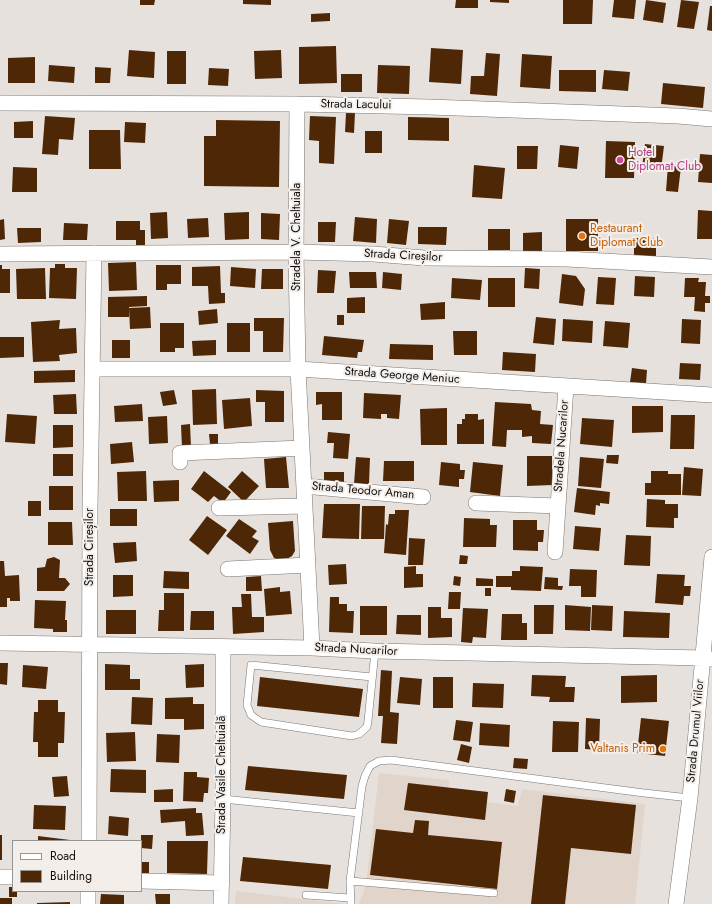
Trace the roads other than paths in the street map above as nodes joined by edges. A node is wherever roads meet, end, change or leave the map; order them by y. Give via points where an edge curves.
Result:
1 (0, 103) edge
2 (297, 104) junction
3 (712, 119) edge
4 (296, 252) junction
5 (94, 253) junction
6 (0, 254) edge
7 (712, 267) edge
8 (92, 369) junction
9 (298, 369) junction
10 (566, 386) junction
11 (712, 395) edge
12 (302, 448) junction
13 (180, 462) dead end
14 (304, 486) junction
15 (423, 497) dead end
16 (476, 503) dead end
17 (305, 506) junction
18 (558, 506) junction
19 (219, 508) dead end
20 (555, 552) dead end
21 (712, 557) edge
22 (308, 565) junction
23 (228, 569) dead end
24 (710, 601) edge
25 (0, 643) edge
26 (90, 644) junction
27 (223, 647) junction
28 (312, 648) junction
29 (375, 651) junction
30 (707, 659) edge
31 (372, 677) junction
32 (690, 798) junction
33 (223, 800) junction
34 (359, 813) junction
35 (89, 840) edge
36 (0, 877) edge
37 (12, 877) edge
38 (142, 881) edge
39 (350, 881) junction
40 (222, 884) junction
41 (88, 892) edge
42 (494, 893) dead end
43 (306, 895) dead end
44 (351, 901) edge
45 (88, 904) edge
46 (221, 904) edge
47 (676, 904) edge

1 - 2 street, Strada Lacului
2 - 3 street, Strada Lacului
2 - 4 street, Stradela V. Cheltuiala
4 - 5 street, Strada Cireșilor
4 - 7 street, Strada Cireșilor via 424,258 567,259
4 - 9 street, Stradela V. Cheltuiala
5 - 6 street, Strada Cireșilor
5 - 8 street, Strada Cireșilor
8 - 9 street, Strada George Meniuc
8 - 26 street, Strada Cireșilor
9 - 10 street, Strada George Meniuc
9 - 12 street
10 - 11 street, Strada George Meniuc
10 - 18 street, Stradela Nucarilor
12 - 13 street via 180,453
12 - 14 street
14 - 15 street, Strada Teodor Aman
14 - 17 street
16 - 18 street, Stradela Nucarilor
17 - 19 street
17 - 22 street
18 - 20 street, Stradela Nucarilor
21 - 24 street, Strada Drumul Viilor
22 - 23 street
22 - 28 street
24 - 30 street, Strada Drumul Viilor
25 - 26 street, Strada Nucarilor
26 - 27 street, Strada Nucarilor
26 - 35 street, Strada Cireșilor
27 - 28 street, Strada Nucarilor
27 - 33 street, Strada Vasile Cheltuială
28 - 29 street, Strada Nucarilor
29 - 30 street, Strada Nucarilor
29 - 31 lane
30 - 32 street, Strada Drumul Viilor
31 - 31 lane via 366,727 359,734 352,736 261,722 251,716 247,705 251,665
32 - 34 lane via 391,760 379,761 370,766 363,781
32 - 47 street, Strada Drumul Viilor
33 - 34 lane
33 - 40 street, Strada Vasile Cheltuială
34 - 39 lane
36 - 37 street
38 - 40 street
39 - 42 lane
39 - 44 lane
40 - 46 street, Strada Vasile Cheltuială
41 - 45 street
43 - 44 lane

